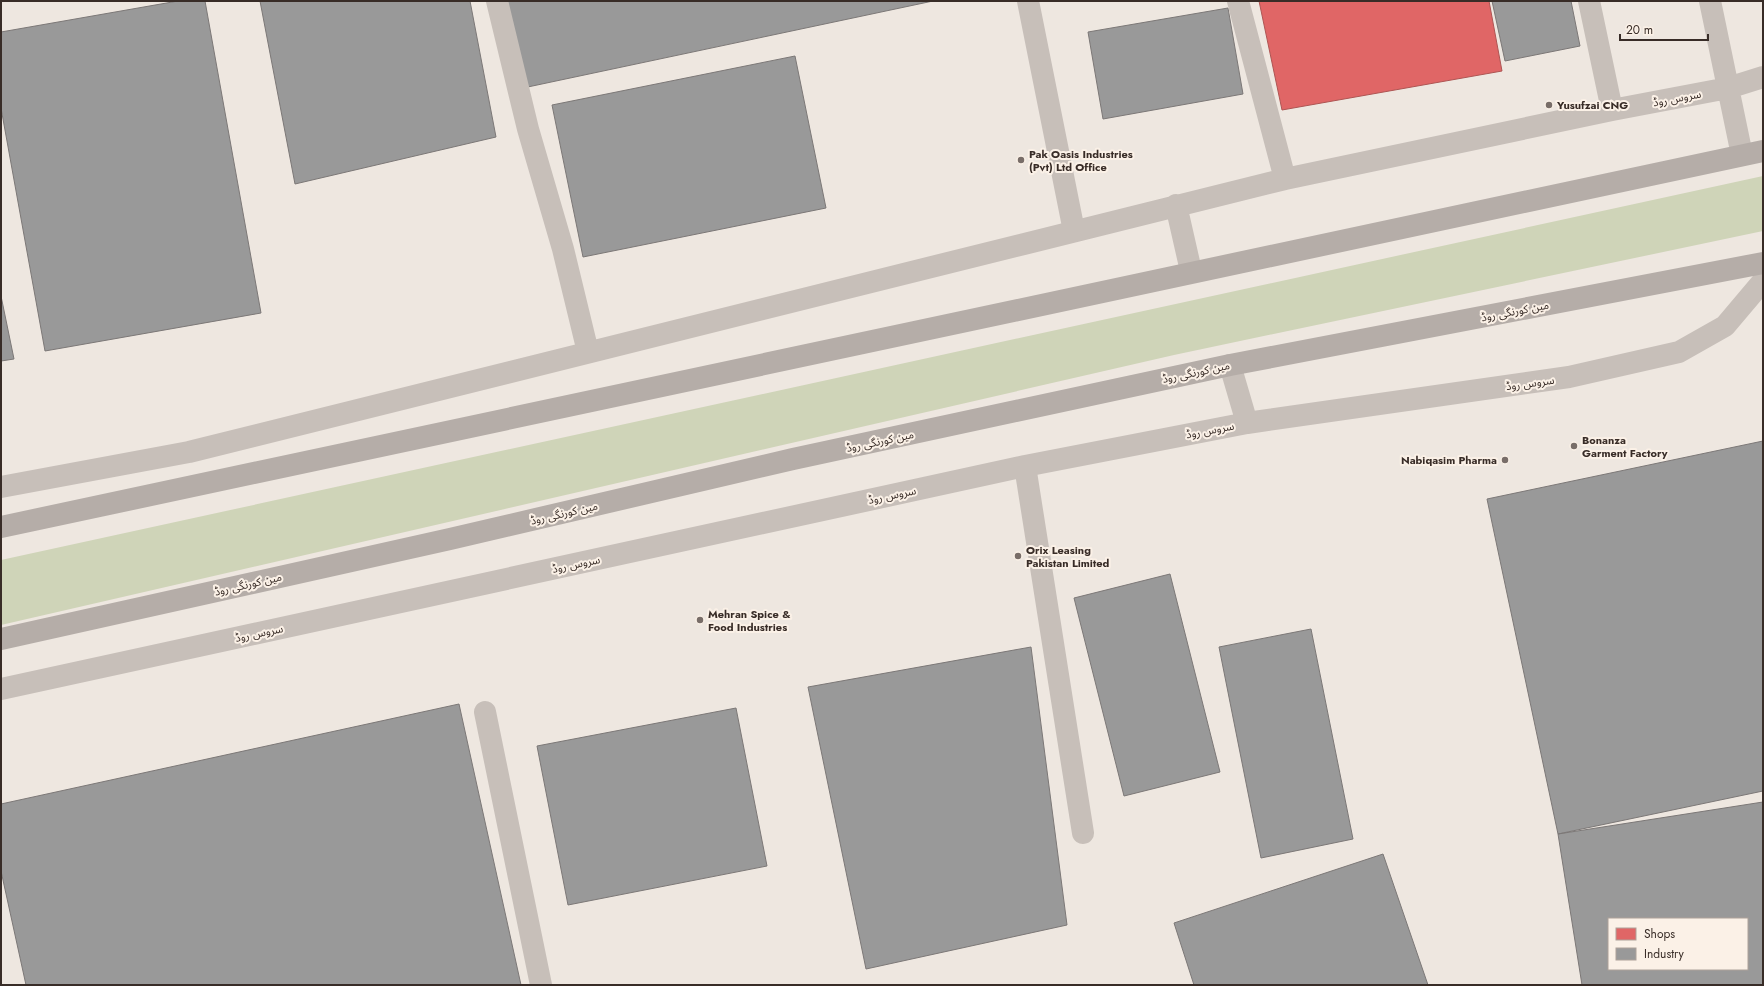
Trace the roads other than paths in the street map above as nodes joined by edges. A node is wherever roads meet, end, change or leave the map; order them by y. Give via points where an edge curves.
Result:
1 (497, 1) edge
2 (1028, 1) edge
3 (1238, 1) edge
4 (1589, 1) edge
5 (1710, 1) edge
6 (1763, 77) edge
7 (1728, 88) junction
8 (1612, 110) junction
9 (1763, 151) edge
10 (1742, 155) junction
11 (1285, 179) junction
12 (1176, 205) junction
13 (1074, 231) junction
14 (1763, 263) edge
15 (1191, 271) junction
16 (1763, 281) edge
17 (588, 352) junction
18 (1230, 365) junction
19 (1248, 423) junction
20 (1025, 466) junction
21 (1, 487) edge
22 (1, 527) edge
23 (1, 639) edge
24 (1, 689) edge
25 (485, 712) dead end
26 (1083, 833) dead end
27 (541, 985) edge

1 - 17 street via 528,129 563,248
2 - 13 street
3 - 11 street
4 - 8 street
5 - 7 street
6 - 7 street, سروس روڈ
7 - 8 street, سروس روڈ
7 - 10 street
8 - 11 street, سروس روڈ
9 - 10 main road
10 - 15 main road
11 - 12 street, سروس روڈ
12 - 13 street, سروس روڈ
12 - 15 street
13 - 17 street, سروس روڈ
14 - 18 main road, مین کورنگی روڈ
15 - 22 main road
16 - 19 street, سروس روڈ via 1725,326 1679,352 1569,377
17 - 21 street, سروس روڈ via 189,452
18 - 19 street
18 - 23 main road, مین کورنگی روڈ via 793,459 442,541
19 - 20 street, سروس روڈ
20 - 24 street, سروس روڈ
20 - 26 street
25 - 27 street

